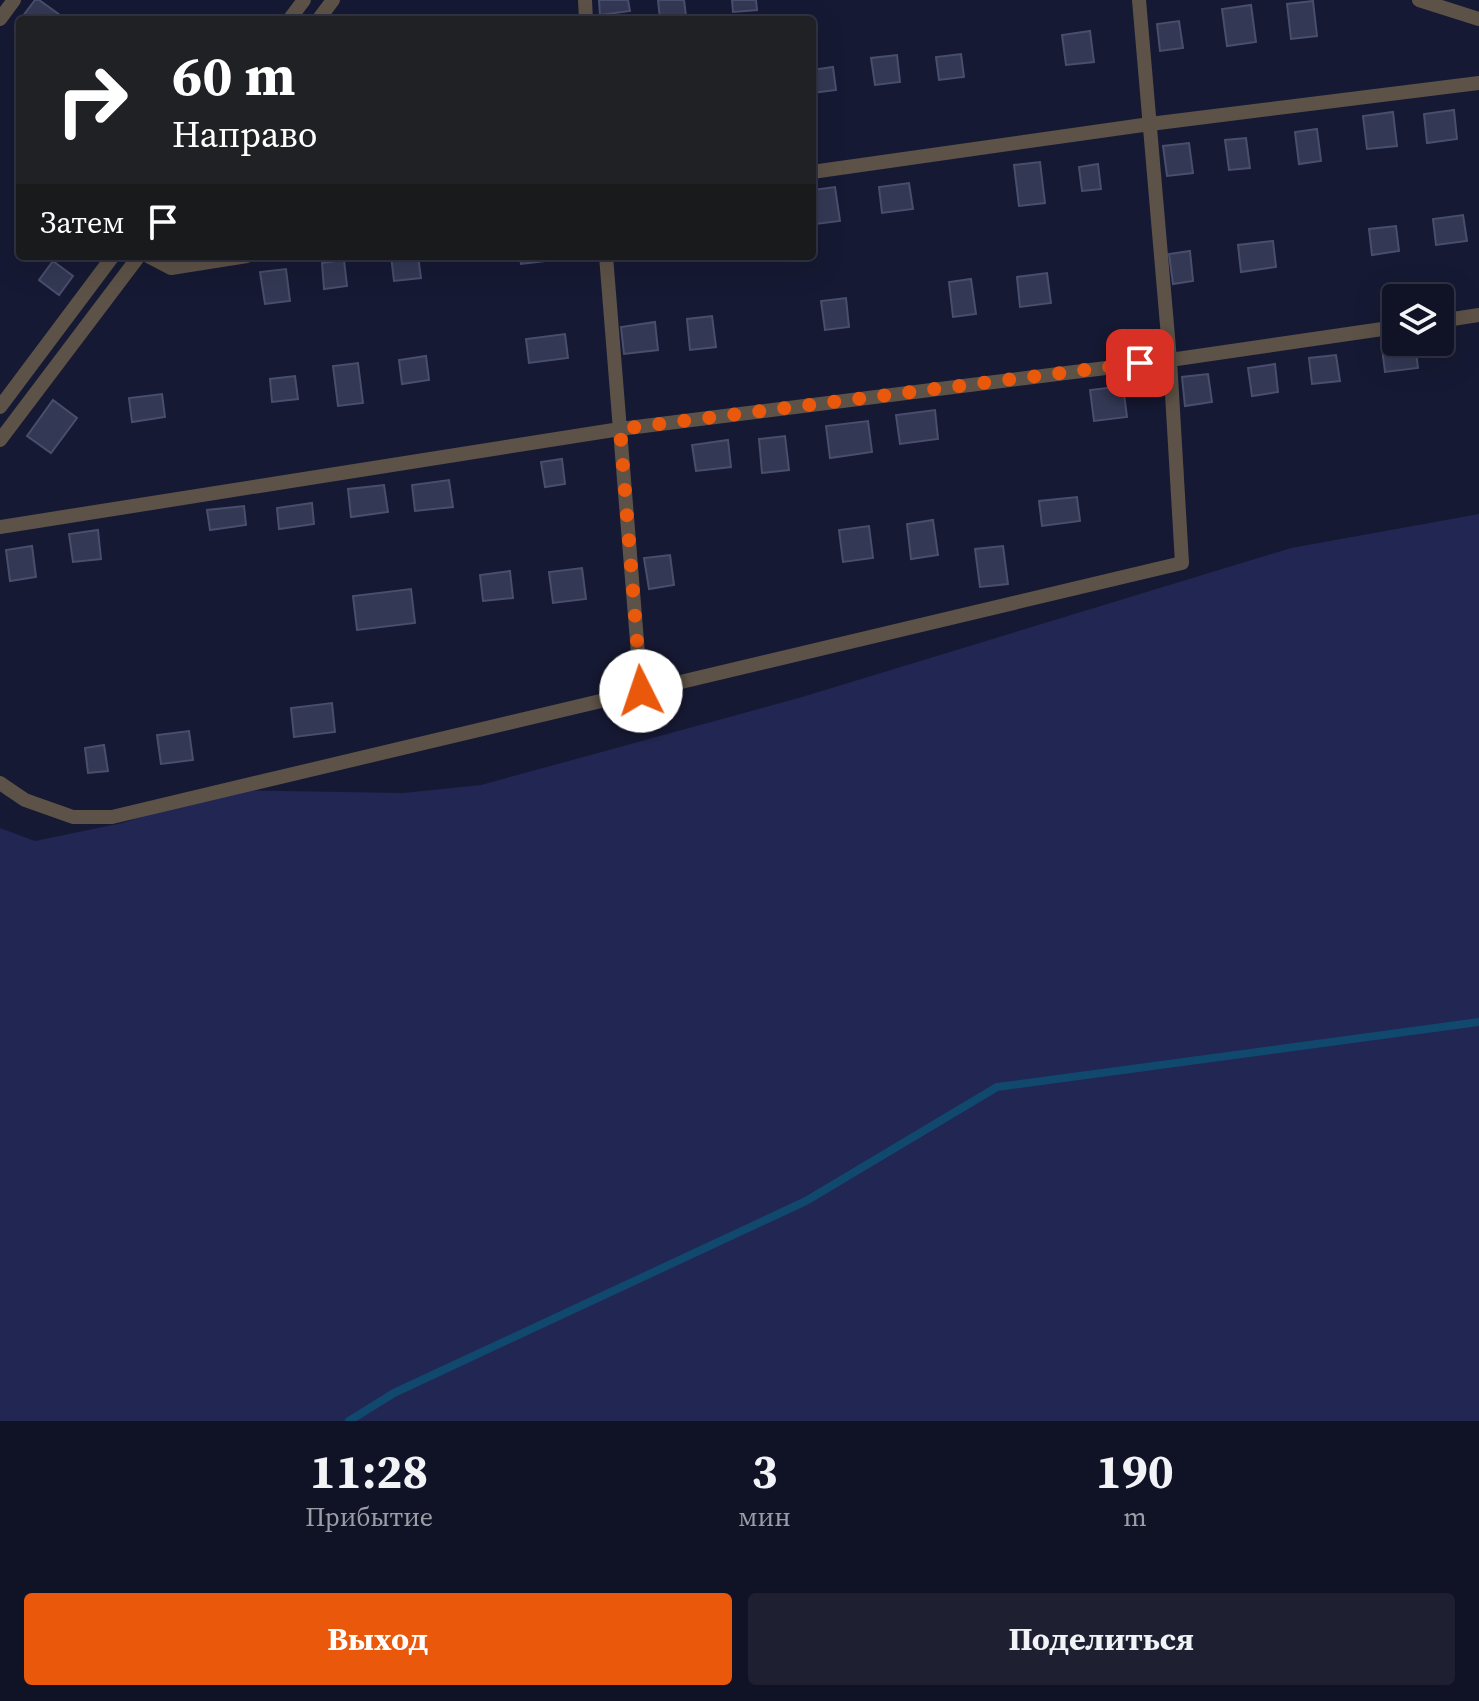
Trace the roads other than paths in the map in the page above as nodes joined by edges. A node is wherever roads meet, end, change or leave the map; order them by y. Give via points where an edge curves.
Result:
1 (14, 0) edge
2 (1139, 0) edge
3 (1419, 0) edge
4 (0, 19) edge
5 (1479, 19) edge
6 (1479, 83) edge
7 (1150, 124) junction
8 (816, 171) edge
9 (110, 260) edge
10 (136, 260) edge
11 (156, 260) edge
12 (222, 260) edge
13 (606, 260) edge
14 (1479, 315) edge
15 (1454, 319) edge
16 (1382, 329) edge
17 (1170, 360) junction
18 (0, 407) edge
19 (620, 429) junction
20 (0, 440) edge
21 (0, 527) edge
22 (641, 691) junction
23 (0, 783) edge

1 - 4 lane
2 - 7 lane
3 - 5 lane
6 - 7 lane
7 - 8 lane
7 - 17 lane
9 - 18 lane
10 - 20 lane
11 - 12 lane via 171,268
13 - 19 lane
14 - 15 lane
16 - 17 lane
17 - 19 lane
17 - 22 lane via 1182,563
19 - 21 lane
19 - 22 lane
22 - 23 lane via 112,817 73,817 25,800

